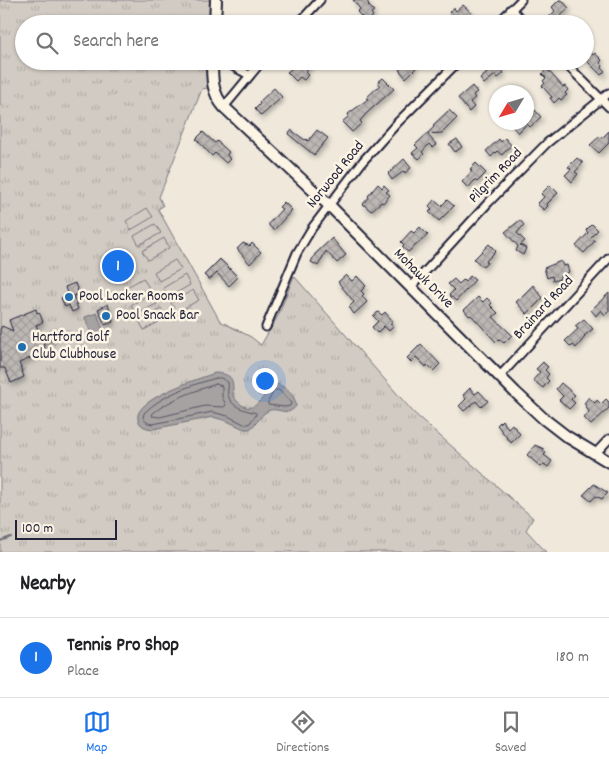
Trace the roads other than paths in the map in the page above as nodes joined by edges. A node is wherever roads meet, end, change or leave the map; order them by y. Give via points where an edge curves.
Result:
1 (216, 0) edge
2 (320, 0) edge
3 (521, 0) edge
4 (511, 9) junction
5 (215, 15) edge
6 (306, 15) edge
7 (505, 15) edge
8 (517, 15) edge
9 (212, 70) edge
10 (240, 70) edge
11 (254, 70) edge
12 (450, 70) edge
13 (572, 70) edge
14 (249, 75) junction
15 (609, 93) edge
16 (601, 99) junction
17 (224, 107) junction
18 (609, 107) edge
19 (328, 205) junction
20 (609, 258) edge
21 (411, 287) junction
22 (266, 327) dead end
23 (499, 377) junction
24 (609, 439) edge
25 (595, 454) junction
26 (609, 462) edge

1 - 5 street
2 - 6 street
3 - 4 street
4 - 7 street
4 - 8 street
9 - 17 street via 214,90
10 - 14 street
11 - 14 street
12 - 19 street, Norwood Road via 398,122
13 - 16 street
14 - 17 street
15 - 16 street, Pilgrim Road
16 - 18 street
16 - 21 street, Pilgrim Road via 547,143
17 - 19 street, Mohawk Drive
19 - 21 street, Mohawk Drive
19 - 22 street, Norwood Road via 301,244
20 - 23 street, Brainard Road
21 - 23 street, Mohawk Drive
23 - 25 street, Mohawk Drive via 544,420
24 - 25 street
25 - 26 street, Mohawk Drive

